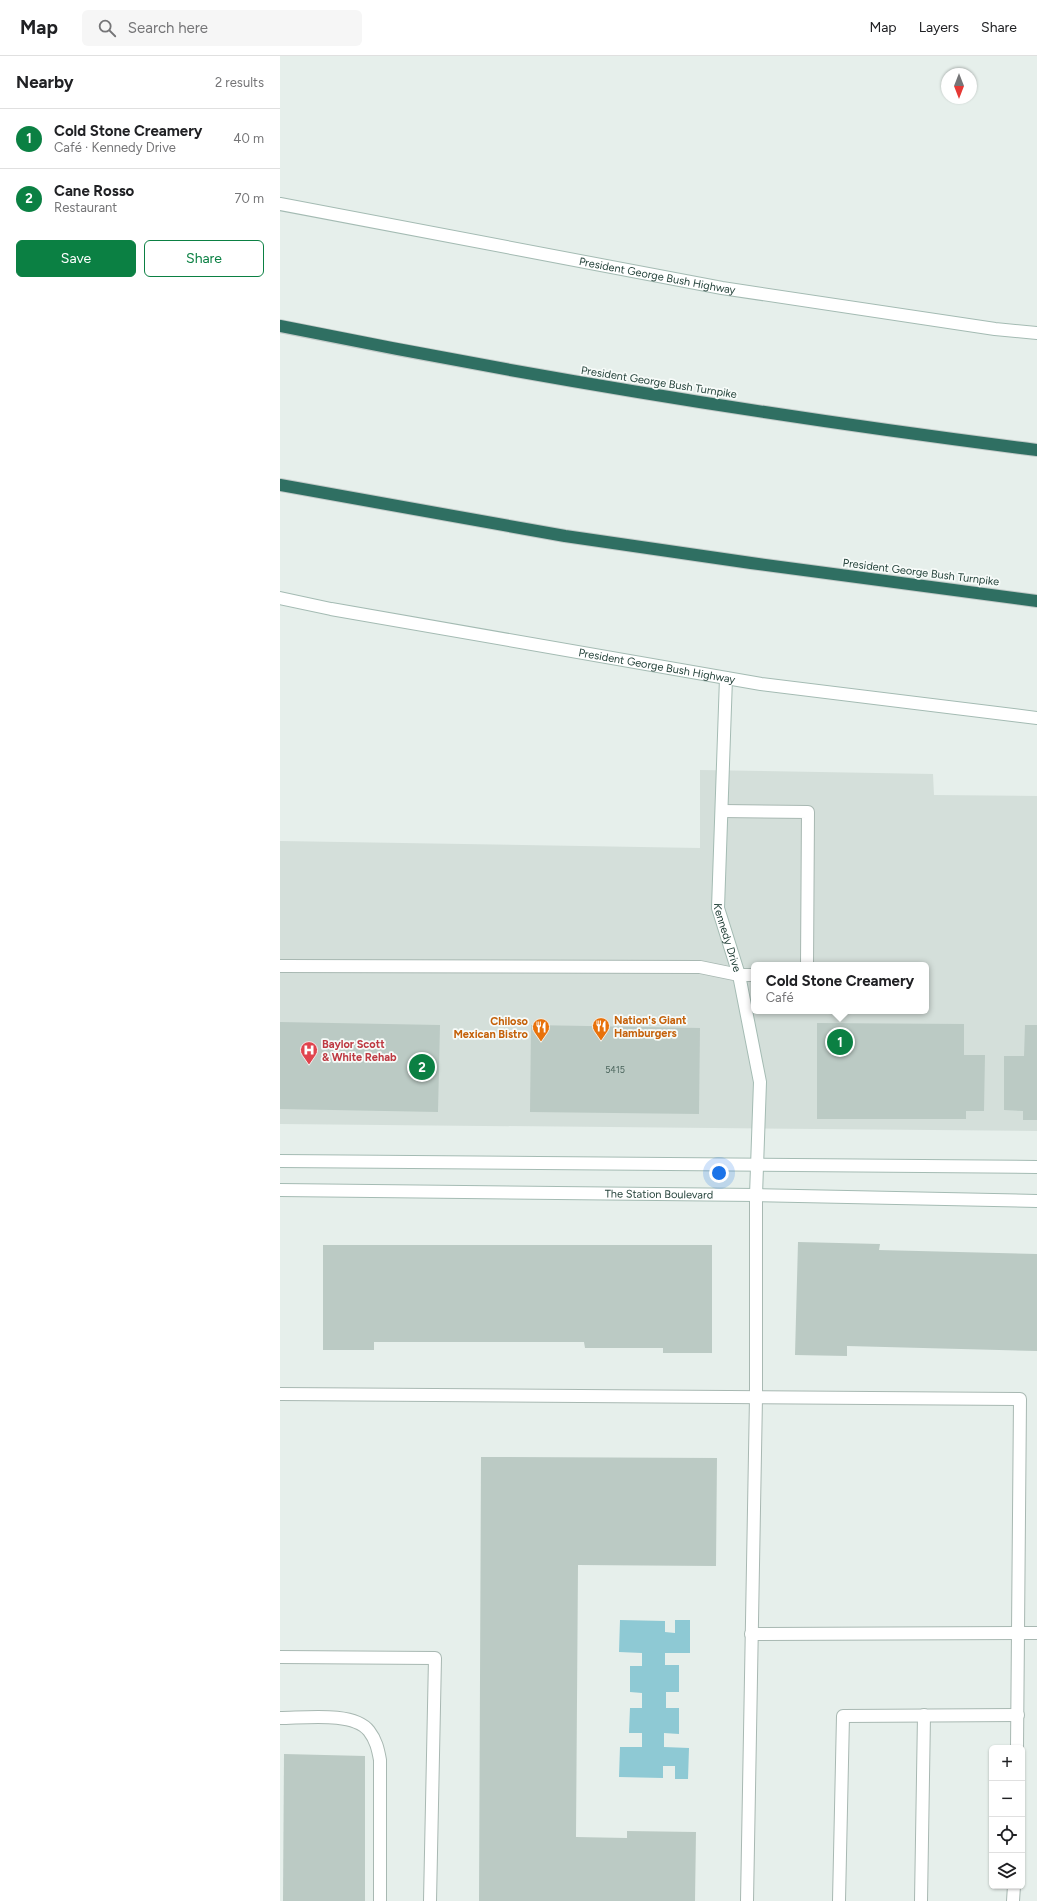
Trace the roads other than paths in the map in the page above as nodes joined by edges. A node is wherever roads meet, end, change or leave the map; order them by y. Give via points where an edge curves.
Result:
1 (280, 204) edge
2 (280, 326) edge
3 (1037, 333) edge
4 (1037, 450) edge
5 (280, 485) edge
6 (280, 598) edge
7 (1037, 600) edge
8 (726, 678) junction
9 (1037, 718) edge
10 (722, 811) junction
11 (807, 962) edge
12 (280, 966) edge
13 (739, 975) junction
14 (751, 975) edge
15 (280, 1161) edge
16 (757, 1165) junction
17 (1037, 1167) edge
18 (280, 1190) edge
19 (756, 1195) junction
20 (1037, 1201) edge
21 (280, 1394) edge
22 (756, 1397) junction
23 (1020, 1633) junction
24 (1037, 1633) edge
25 (752, 1634) junction
26 (280, 1657) edge
27 (924, 1715) junction
28 (1018, 1715) junction
29 (280, 1718) edge
30 (1017, 1745) edge
31 (1014, 1889) edge
32 (380, 1901) edge
33 (430, 1901) edge
34 (747, 1901) edge
35 (839, 1901) edge
36 (921, 1901) edge
37 (1013, 1901) edge

1 - 3 street, President George Bush Highway via 722,288
2 - 4 highway, President George Bush Turnpike via 649,394 834,423
5 - 7 highway, President George Bush Turnpike via 565,536
6 - 8 street, President George Bush Highway
8 - 9 street, President George Bush Highway
8 - 10 street, Kennedy Drive
10 - 11 street via 808,812
10 - 13 street, Kennedy Drive via 718,908
12 - 13 street via 700,967
13 - 14 street
13 - 16 street, Kennedy Drive via 760,1082
15 - 16 street
16 - 17 street
16 - 19 street, Kennedy Drive
18 - 19 street, The Station Boulevard
19 - 20 street, The Station Boulevard
19 - 22 street, Kennedy Drive
21 - 22 street
22 - 23 street via 1020,1399
22 - 25 street, Kennedy Drive
23 - 24 street
23 - 25 street
23 - 28 street
25 - 34 street, Kennedy Drive
26 - 33 street via 436,1658
27 - 28 street
27 - 35 street via 843,1716
27 - 36 street
28 - 30 street
29 - 32 street via 336,1718 354,1722 368,1730 376,1742 380,1760
31 - 37 street

